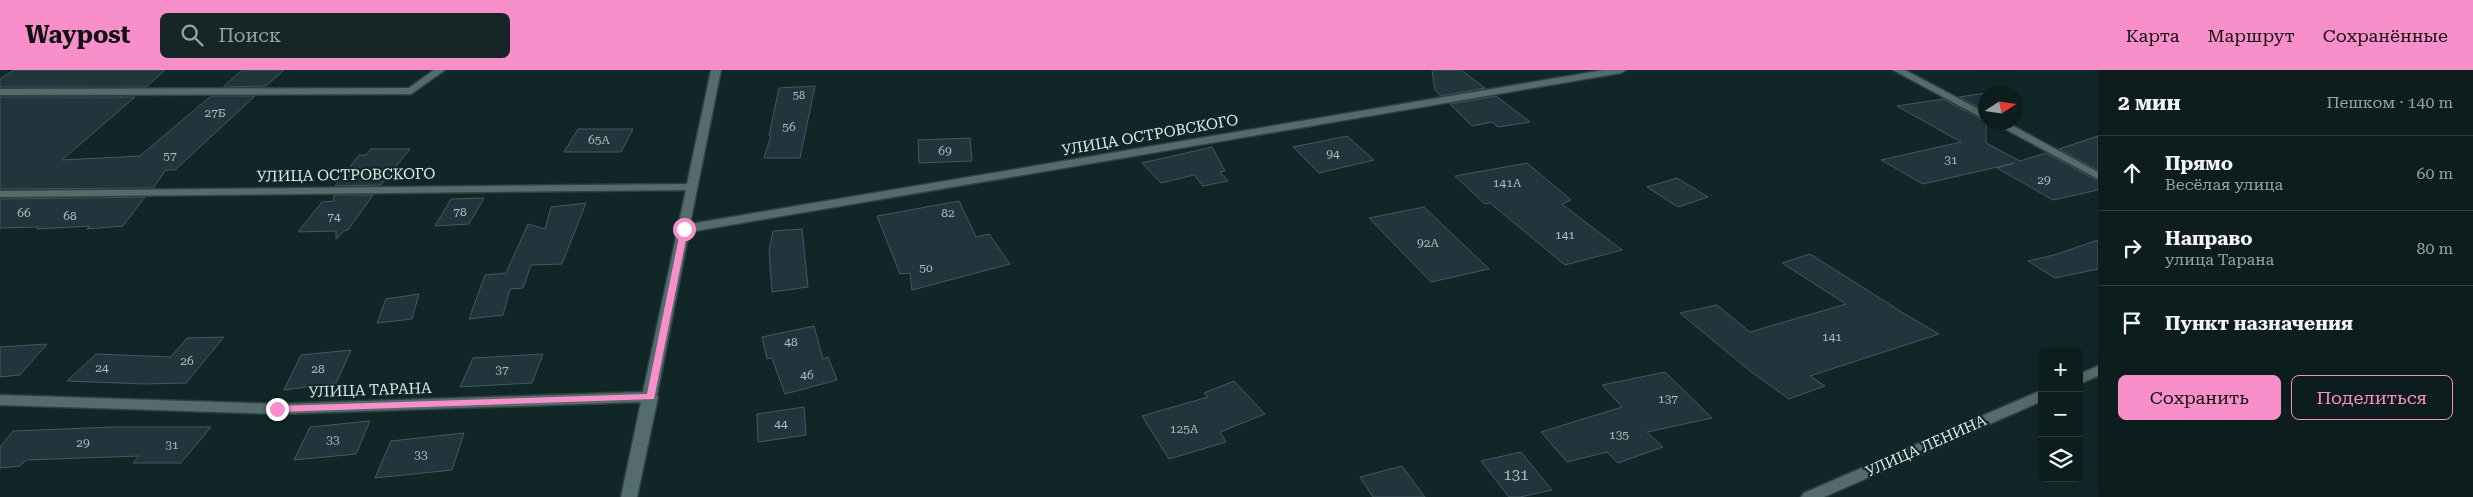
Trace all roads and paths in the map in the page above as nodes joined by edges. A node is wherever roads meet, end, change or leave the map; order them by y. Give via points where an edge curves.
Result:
1 (440, 70) edge
2 (716, 70) edge
3 (1620, 70) edge
4 (1898, 70) edge
5 (0, 92) edge
6 (1978, 112) edge
7 (2012, 130) edge
8 (2098, 176) edge
9 (693, 187) junction
10 (0, 194) edge
11 (684, 229) junction
12 (2098, 371) edge
13 (2083, 377) edge
14 (651, 397) junction
15 (2038, 398) edge
16 (0, 400) edge
17 (629, 497) edge
18 (1810, 497) edge

1 - 5 street via 411,91
2 - 9 street
3 - 11 street, УЛИЦА ОСТРОВСКОГО
4 - 6 street
7 - 8 street
9 - 10 street, УЛИЦА ОСТРОВСКОГО
9 - 11 street
11 - 14 street
12 - 13 street
14 - 16 street, УЛИЦА ТАРАНА via 277,409
14 - 17 street
15 - 18 street, УЛИЦА ЛЕНИНА

